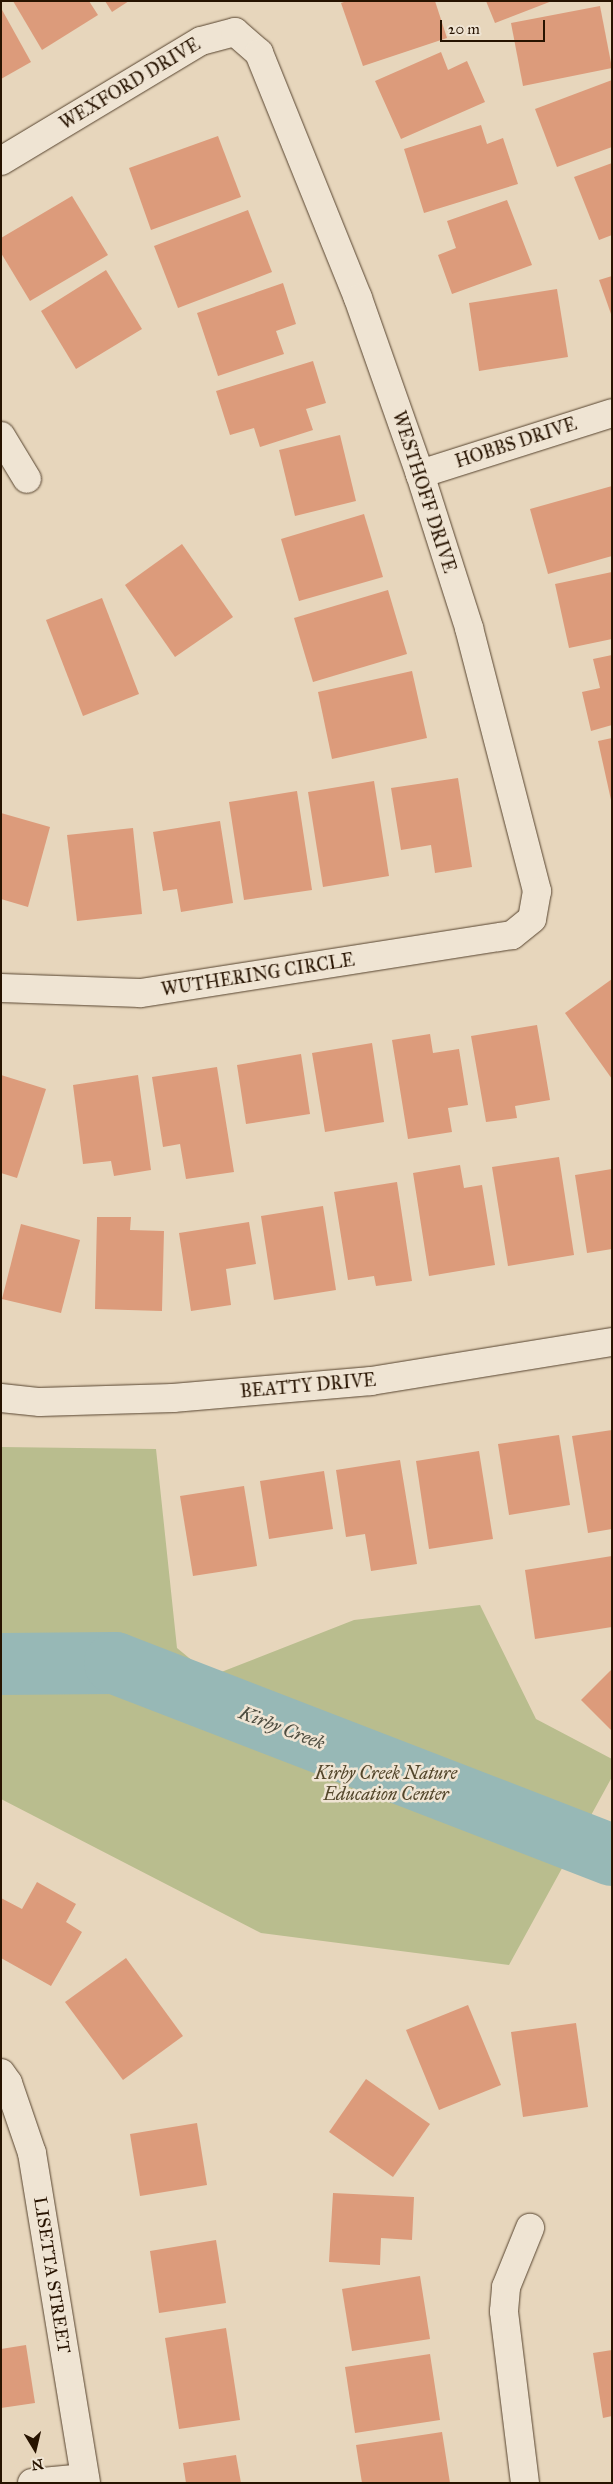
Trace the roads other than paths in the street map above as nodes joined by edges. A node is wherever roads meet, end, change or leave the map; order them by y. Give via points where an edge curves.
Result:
1 (258, 53) joint
2 (1, 161) edge
3 (612, 413) edge
4 (1, 436) edge
5 (420, 474) junction
6 (27, 479) dead end
7 (512, 935) joint
8 (1, 988) edge
9 (612, 1342) edge
10 (1, 1398) edge
11 (1, 2073) edge
12 (530, 2228) dead end
13 (85, 2480) edge
14 (32, 2483) edge
15 (524, 2483) edge

1 - 2 street, WEXFORD DRIVE via 235,32 201,41
1 - 5 street, WESTHOFF DRIVE via 358,298
3 - 5 street, HOBBS DRIVE
4 - 6 street
5 - 7 street, WESTHOFF DRIVE via 469,628 538,891 532,919
7 - 8 street, WUTHERING CIRCLE via 140,992
9 - 10 street, BEATTY DRIVE via 371,1381 159,1399 40,1402
11 - 13 street, LISETTA STREET via 8,2083 32,2153
12 - 15 street via 506,2286 504,2312
13 - 14 street

